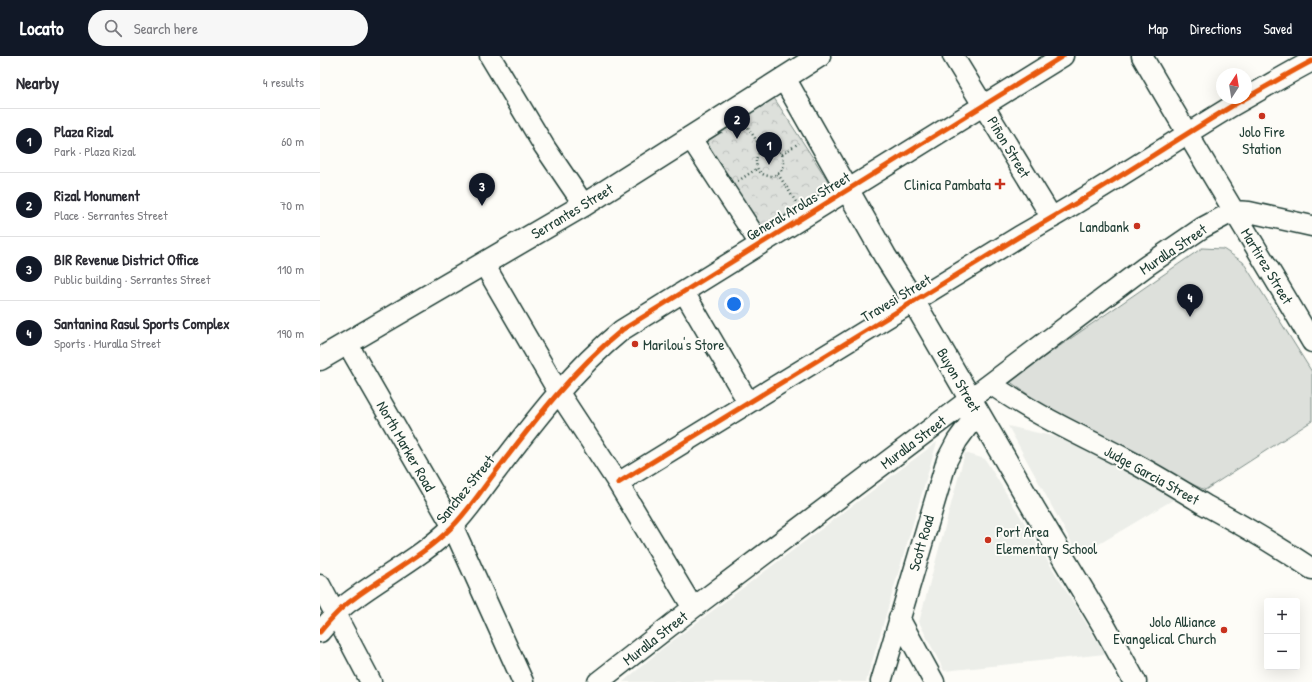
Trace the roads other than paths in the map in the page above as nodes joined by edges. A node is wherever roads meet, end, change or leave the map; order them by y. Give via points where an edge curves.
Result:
1 (490, 56) edge
2 (819, 56) edge
3 (953, 56) edge
4 (1063, 56) edge
5 (1142, 56) edge
6 (1312, 62) edge
7 (784, 78) junction
8 (984, 106) junction
9 (1186, 134) junction
10 (690, 137) junction
11 (848, 190) junction
12 (584, 205) junction
13 (1234, 211) junction
14 (1052, 218) junction
15 (1312, 226) edge
16 (760, 244) junction
17 (484, 264) junction
18 (684, 292) junction
19 (914, 302) junction
20 (1312, 342) edge
21 (346, 343) junction
22 (320, 359) edge
23 (991, 384) junction
24 (559, 392) junction
25 (748, 402) junction
26 (974, 406) junction
27 (618, 483) junction
28 (453, 527) junction
29 (1312, 570) edge
30 (320, 585) edge
31 (693, 608) junction
32 (335, 615) junction
33 (899, 618) junction
34 (320, 632) edge
35 (371, 682) edge
36 (523, 682) edge
37 (598, 682) edge
38 (881, 682) edge
39 (934, 682) edge
40 (1135, 682) edge

1 - 12 street via 544,146
2 - 7 main road, Serrantes Street
3 - 8 street, Piñon Street
4 - 8 street, General Arolas Street
5 - 9 street, Martirez Street
6 - 9 street, Travesi Street
7 - 10 main road, Serrantes Street
7 - 11 main road, Buyon Street
8 - 11 street, General Arolas Street
8 - 14 street, Piñon Street
9 - 13 street, Martirez Street
9 - 14 street, Travesi Street
10 - 12 main road, Serrantes Street
10 - 16 street
11 - 16 street, General Arolas Street
11 - 19 main road, Buyon Street
12 - 17 main road, Serrantes Street
13 - 15 street
13 - 20 street, Martirez Street
13 - 23 street, Muralla Street via 1202,228 1145,267
14 - 19 street, Travesi Street
16 - 18 street, General Arolas Street
17 - 21 main road, Serrantes Street
17 - 24 street
18 - 24 street, General Arolas Street via 622,330 600,348
18 - 25 street
19 - 25 street, Travesi Street
19 - 26 main road, Buyon Street
21 - 22 main road, Serrantes Street
21 - 28 street, North Marker Road
23 - 26 street, Muralla Street
23 - 29 street, Judge Garcia Street via 1009,397 1127,460 1274,544
24 - 27 street
24 - 28 street, Sanchez Street
25 - 27 street, Travesi Street
26 - 31 street, Muralla Street
26 - 33 street, Scott Road via 947,460
26 - 40 main road, Buyon Street
27 - 31 street
28 - 32 street, Sanchez Street via 428,548 351,600
28 - 36 street, North Marker Road
30 - 32 street
31 - 37 street, Muralla Street
32 - 34 street, Sanchez Street
32 - 35 street
33 - 38 street, Scott Road
33 - 39 street

